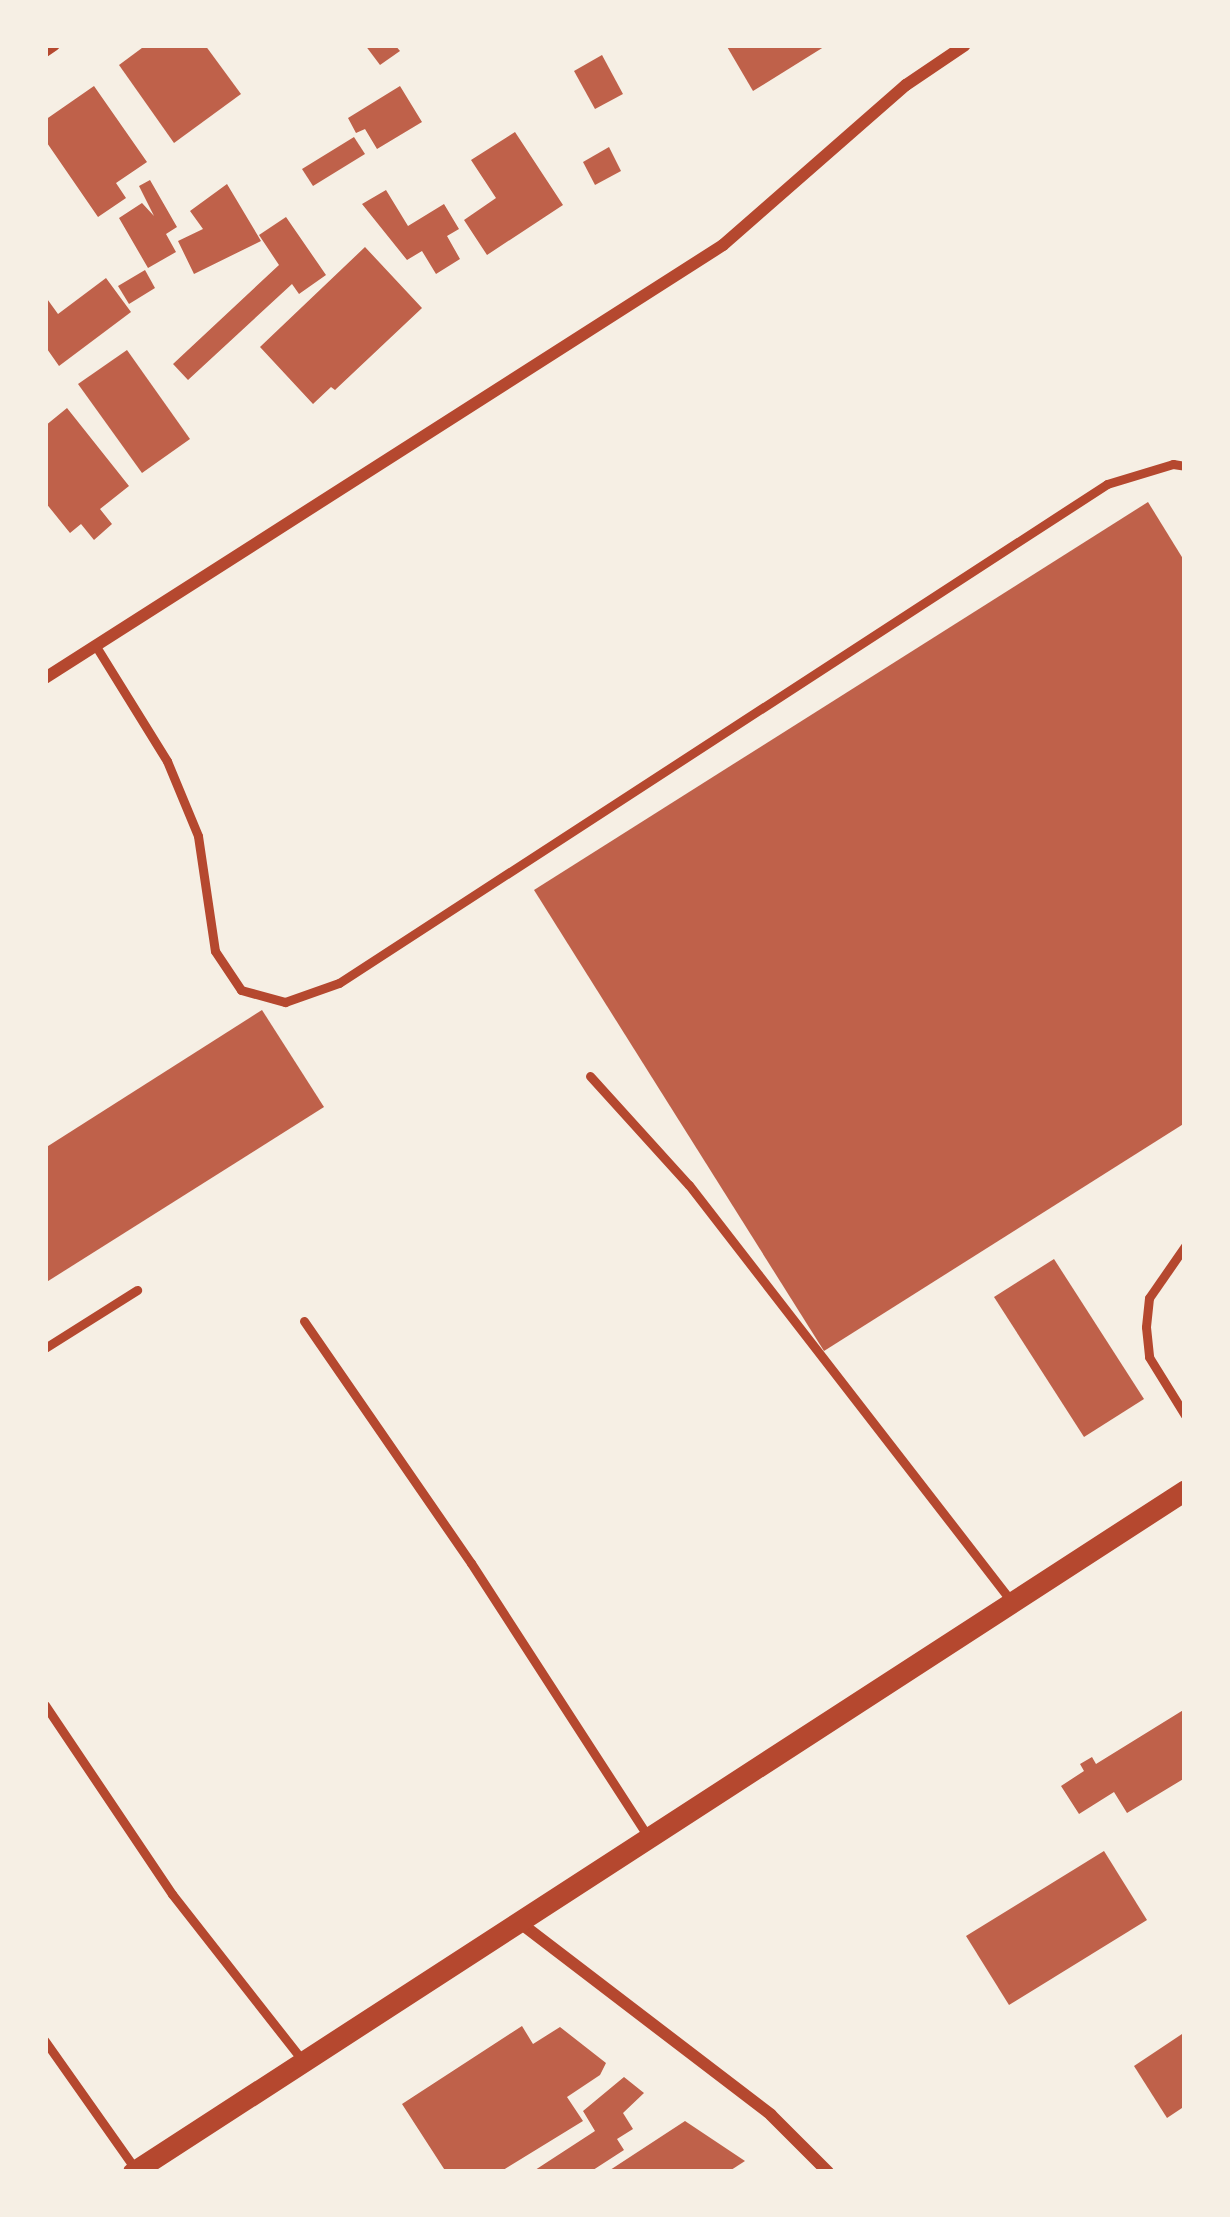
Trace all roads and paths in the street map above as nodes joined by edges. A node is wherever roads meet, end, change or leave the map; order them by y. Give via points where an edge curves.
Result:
1 (54, 45) edge
2 (964, 45) edge
3 (45, 51) edge
4 (1185, 466) edge
5 (97, 648) junction
6 (45, 678) edge
7 (590, 1076) dead end
8 (1185, 1246) edge
9 (137, 1290) dead end
10 (304, 1322) dead end
11 (45, 1348) edge
12 (1185, 1415) edge
13 (1185, 1490) edge
14 (1012, 1602) junction
15 (45, 1705) edge
16 (649, 1838) junction
17 (518, 1922) junction
18 (45, 2041) edge
19 (304, 2061) junction
20 (824, 2170) edge
21 (134, 2171) edge

1 - 3 street
2 - 5 street via 723,245
4 - 5 lane via 1107,484 339,983 285,1002 241,990 215,951 198,836 167,761
5 - 6 street
7 - 14 lane via 689,1184
8 - 12 lane via 1149,1298 1146,1327 1149,1357
9 - 11 lane
10 - 16 lane
13 - 14 street
14 - 16 street
15 - 19 lane via 172,1894
16 - 17 street
17 - 19 street
17 - 20 street via 771,2115
18 - 21 lane
19 - 21 street

